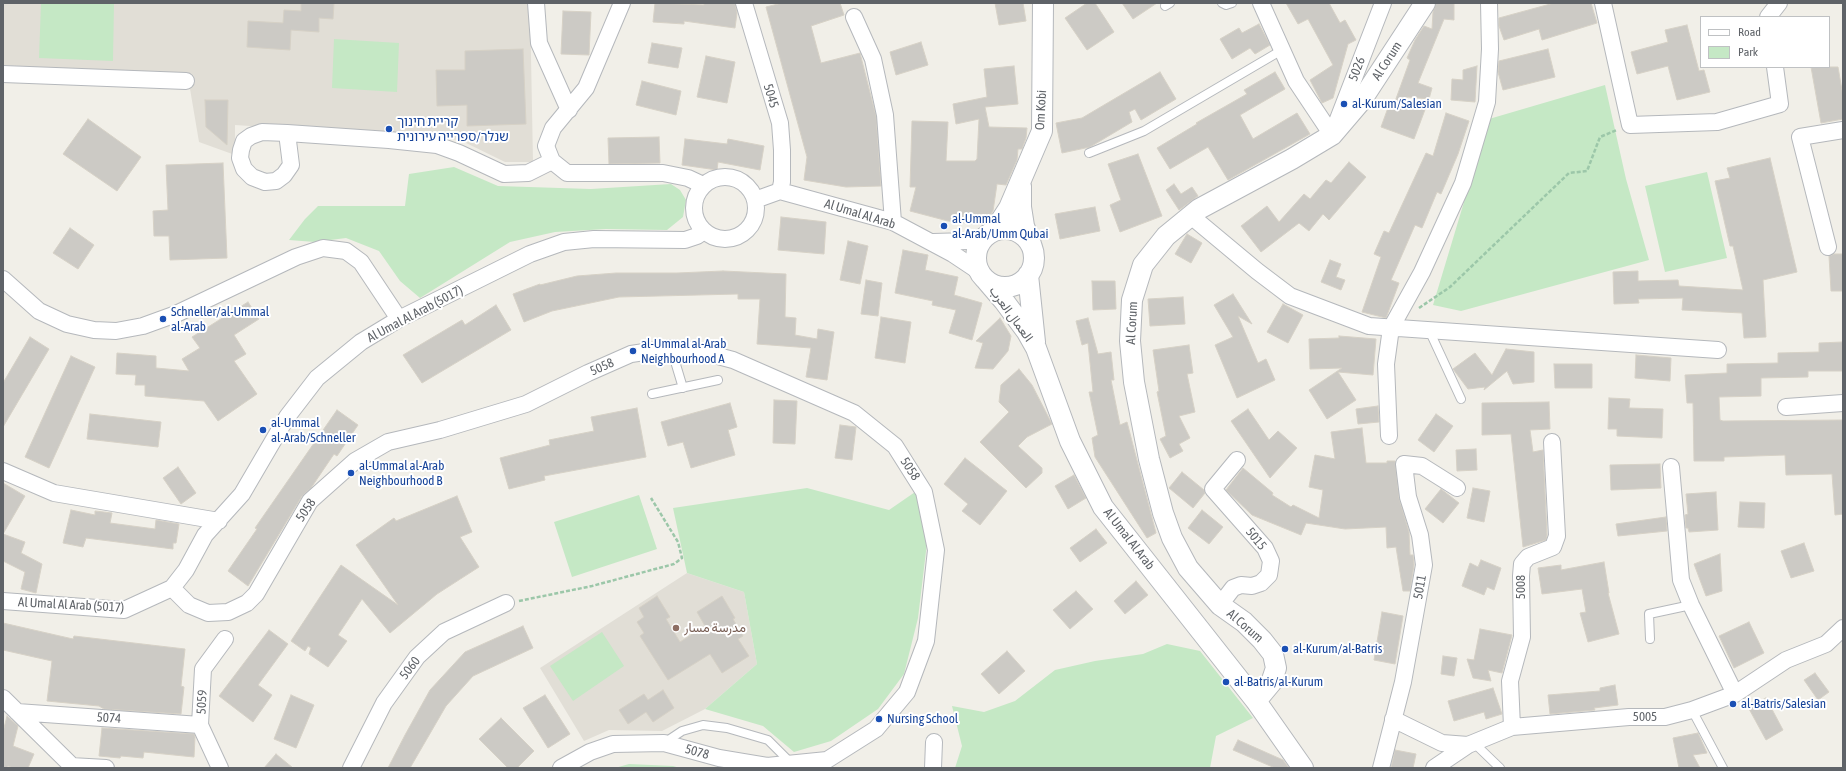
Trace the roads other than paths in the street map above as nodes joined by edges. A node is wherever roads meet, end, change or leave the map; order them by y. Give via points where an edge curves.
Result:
1 (536, 3) edge
2 (622, 3) edge
3 (744, 3) edge
4 (1043, 3) edge
5 (1222, 3) edge
6 (1232, 3) edge
7 (1261, 3) edge
8 (1383, 3) edge
9 (1425, 3) edge
10 (1489, 3) edge
11 (1603, 3) edge
12 (1779, 3) edge
13 (1769, 16) edge
14 (854, 17) dead end
15 (1282, 50) junction
16 (1775, 68) edge
17 (3, 74) edge
18 (186, 81) dead end
19 (569, 110) junction
20 (1843, 130) edge
21 (287, 133) dead end
22 (1332, 135) junction
23 (1089, 153) dead end
24 (552, 161) junction
25 (1021, 178) junction
26 (703, 185) junction
27 (780, 191) junction
28 (755, 200) junction
29 (1191, 216) junction
30 (893, 222) junction
31 (704, 231) junction
32 (990, 233) junction
33 (930, 242) junction
34 (1032, 248) junction
35 (1828, 248) dead end
36 (1028, 275) junction
37 (983, 276) junction
38 (3, 279) edge
39 (399, 319) junction
40 (1391, 328) junction
41 (1429, 330) junction
42 (671, 348) junction
43 (1036, 348) junction
44 (1718, 350) dead end
45 (718, 380) dead end
46 (683, 388) junction
47 (652, 394) dead end
48 (1461, 399) dead end
49 (1843, 403) edge
50 (1786, 407) dead end
51 (1389, 436) dead end
52 (1552, 442) dead end
53 (1237, 460) dead end
54 (1671, 467) dead end
55 (3, 471) edge
56 (1457, 488) dead end
57 (219, 521) junction
58 (172, 588) junction
59 (3, 601) edge
60 (506, 603) road end
61 (1220, 605) junction
62 (1690, 605) junction
63 (1843, 628) edge
64 (225, 639) dead end
65 (1650, 640) dead end
66 (907, 692) joint
67 (1735, 694) junction
68 (3, 698) edge
69 (1256, 701) junction
70 (1692, 710) junction
71 (17, 712) junction
72 (1393, 719) junction
73 (200, 725) junction
74 (1512, 727) junction
75 (934, 742) dead end
76 (664, 743) junction
77 (1471, 744) junction
78 (791, 763) junction
79 (72, 767) edge
80 (106, 768) edge
81 (220, 768) edge
82 (351, 768) edge
83 (561, 768) edge
84 (933, 768) edge
85 (1302, 768) edge
86 (1381, 768) edge
87 (1434, 768) edge
88 (1500, 768) edge
89 (1723, 768) edge

1 - 19 street via 539,43
2 - 19 street via 586,88
3 - 27 street, 5045 via 780,123
4 - 25 street, Om Kobi via 1042,132
5 - 6 lane
7 - 15 street
8 - 22 street, 5026
9 - 22 street, Al Corum via 1361,101
10 - 40 street via 1487,102 1463,183 1422,272
11 - 16 street via 1630,125 1717,122 1780,104
12 - 13 street
14 - 30 street via 873,59 885,115
15 - 22 street via 1296,81
15 - 23 lane via 1144,131
17 - 18 street
19 - 24 street via 553,128 546,146
20 - 35 street via 1800,137
21 - 24 street via 437,145 504,174 528,173
22 - 29 street, Al Corum via 1228,192
24 - 26 street via 567,173 663,173 688,178
25 - 32 street, Om Kobi via 1009,208
25 - 34 street via 1023,220
26 - 28 street via 719,177 736,179 744,183
26 - 31 street via 694,204 696,218
27 - 28 street
27 - 30 street, Al Umal Al Arab
28 - 31 street via 752,224 740,235 725,239
29 - 40 street via 1290,296 1369,326
29 - 61 street, Al Corum via 1166,236 1143,265 1132,300 1130,342 1134,382 1149,459 1167,526 1188,568
30 - 33 street, Al Umal Al Arab
31 - 39 street, Al Umal Al Arab (5017) via 685,240 594,239 564,242 530,254
32 - 33 street via 951,243
32 - 34 street via 1006,229 1017,231 1026,238
32 - 37 street via 981,242 976,257
33 - 37 street, Al Umal Al Arab
34 - 36 street via 1034,257
36 - 37 street via 1022,281 1008,286 993,284
36 - 43 street, Al Umal Al Arab
37 - 43 street, العمال العرب via 1023,326
38 - 39 street via 39,310 67,324 94,330 116,331 144,326 176,314 296,257 323,248 346,251 361,262
39 - 57 street, Al Umal Al Arab (5017) via 361,342 317,378 287,417 242,494
40 - 41 street
40 - 51 street via 1386,364
41 - 44 street
41 - 48 lane
42 - 46 lane
42 - 58 street, 5058 via 631,354 526,404 440,430 388,442 355,461 310,501 256,594 247,603 228,612 208,613 189,605
42 - 66 street, 5058 via 699,350 733,360 854,413 895,446 924,492 936,550 926,641
43 - 69 street, Al Umal Al Arab via 1070,441 1103,507
45 - 46 lane
46 - 47 lane
49 - 50 street
52 - 74 street, 5008 via 1557,536 1553,547 1528,557 1522,564 1522,637 1510,681
53 - 61 street, 5015 via 1213,489 1265,548 1271,561 1269,575 1261,583 1252,586 1241,584 1233,588
54 - 62 street via 1680,580
55 - 57 street via 54,493
56 - 72 street, 5011 via 1422,466 1404,464 1408,497 1420,535 1424,565 1403,682
57 - 58 street, Al Umal Al Arab (5017) via 205,535 186,570
58 - 59 street, Al Umal Al Arab (5017) via 124,610
60 - 82 street, 5060 via 444,632 417,657 384,703
61 - 69 street, Al Corum via 1244,622 1273,654 1276,668 1271,684
62 - 65 lane via 1649,614
62 - 67 street
63 - 67 street, 5005 via 1826,644 1786,660
64 - 73 street, 5059 via 203,670
66 - 78 street, 5078 via 876,729 827,760
67 - 70 street, 5005
68 - 71 street
69 - 85 street, Al Umal Al Arab
70 - 74 street, 5005 via 1665,717 1629,717
70 - 89 lane
71 - 73 street, 5074
71 - 79 street
72 - 77 street via 1442,743
72 - 86 street, 5011
73 - 81 street, 5059
74 - 77 street, 5005
75 - 84 street
76 - 78 street, 5078 via 719,758 767,766
76 - 78 lane via 682,731 703,725 727,728 768,740
76 - 83 street, 5078 via 613,744 590,752
77 - 87 street, 5005
77 - 88 lane
79 - 80 street

